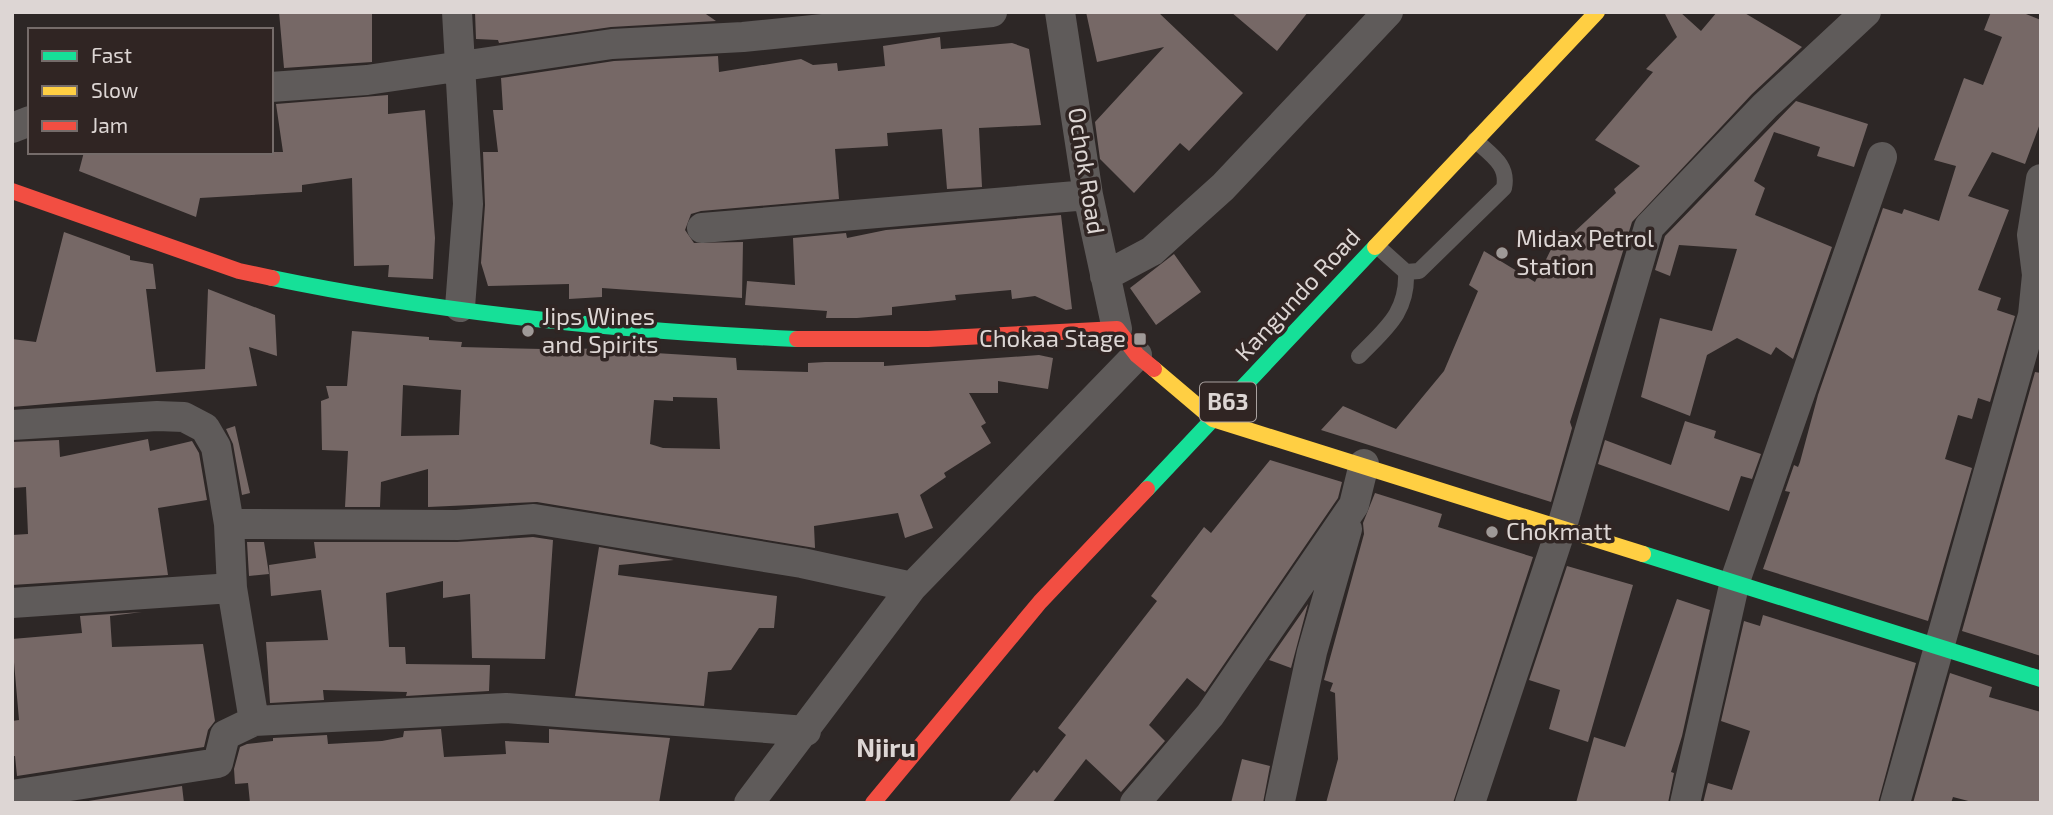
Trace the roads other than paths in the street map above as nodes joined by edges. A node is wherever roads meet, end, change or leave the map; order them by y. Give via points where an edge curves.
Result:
1 (457, 12) edge
2 (992, 12) edge
3 (1060, 12) edge
4 (1388, 12) edge
5 (1597, 12) edge
6 (1866, 12) edge
7 (461, 68) junction
8 (273, 87) edge
9 (1475, 140) junction
10 (1882, 157) dead end
11 (2041, 179) edge
12 (12, 191) edge
13 (1088, 195) junction
14 (702, 228) dead end
15 (1376, 245) junction
16 (1406, 272) junction
17 (1105, 276) junction
18 (460, 307) junction
19 (1117, 329) junction
20 (1137, 355) junction
21 (1359, 356) dead end
22 (1213, 419) junction
23 (12, 425) edge
24 (1364, 464) junction
25 (1354, 505) junction
26 (229, 524) junction
27 (1562, 526) junction
28 (1735, 581) junction
29 (912, 587) junction
30 (232, 588) junction
31 (12, 603) edge
32 (1937, 646) junction
33 (2041, 679) edge
34 (254, 721) junction
35 (806, 731) junction
36 (12, 795) edge
37 (1280, 802) edge
38 (749, 803) edge
39 (873, 803) edge
40 (1135, 803) edge
41 (1470, 803) edge
42 (1685, 803) edge
43 (1895, 803) edge

1 - 7 street
2 - 7 street via 743,37 612,44
3 - 13 street, Ochok Road
4 - 17 street via 1223,187 1152,251
5 - 9 main road, Kangundo Road / B63
6 - 27 street via 1765,106 1649,226
7 - 8 street
7 - 18 street via 468,204
9 - 15 main road, Kangundo Road / B63
9 - 16 lane via 1503,167 1507,175 1504,188 1419,271
10 - 28 street
11 - 32 street via 2032,235 2037,275 2033,316
12 - 18 main road via 239,271 369,298
13 - 14 street
13 - 17 street, Ochok Road
15 - 16 lane
15 - 22 main road, Kangundo Road / B63
16 - 21 lane via 1407,292 1396,317
17 - 19 street, Ochok Road
18 - 19 main road via 646,331 808,340
19 - 20 main road
20 - 22 main road
20 - 29 street
22 - 24 main road
22 - 39 main road, Kangundo Road / B63 via 1040,602
23 - 26 street via 184,417 205,429 216,447
24 - 25 street
24 - 27 main road via 1402,480
25 - 37 street via 1312,652
25 - 40 street via 1210,715
26 - 29 street via 457,525 534,519 802,563
26 - 30 street
27 - 28 main road
27 - 41 street
28 - 32 main road
28 - 42 street
29 - 35 street
30 - 31 street
30 - 34 street
32 - 33 main road
32 - 43 street
34 - 35 street via 506,708
34 - 36 street via 226,735 218,763
35 - 38 street

